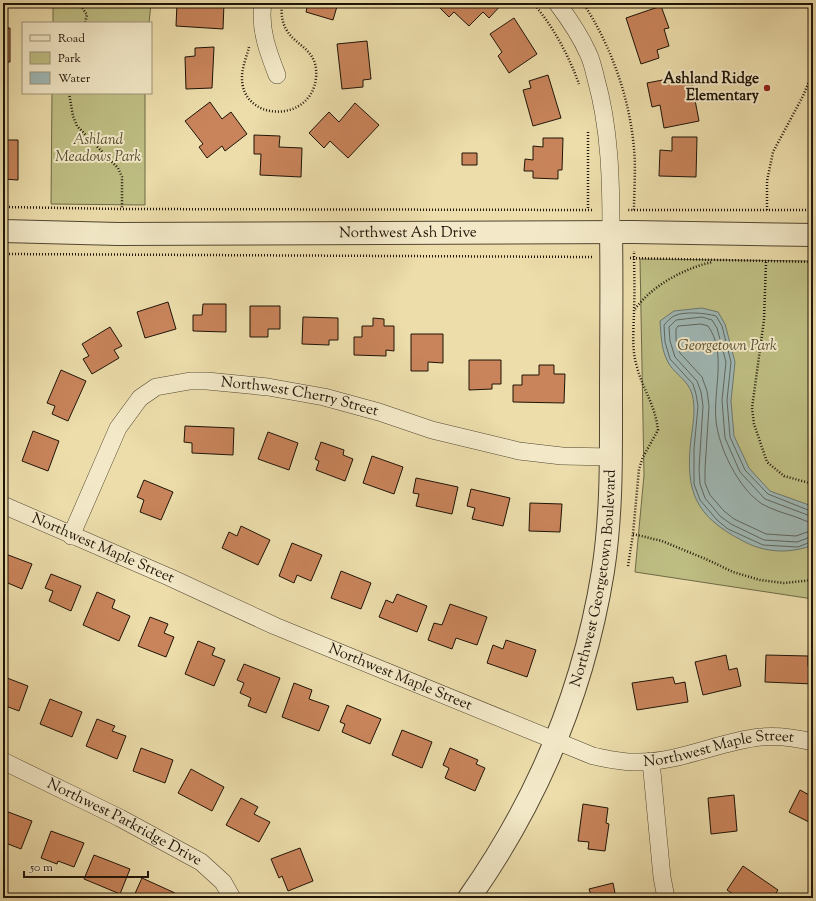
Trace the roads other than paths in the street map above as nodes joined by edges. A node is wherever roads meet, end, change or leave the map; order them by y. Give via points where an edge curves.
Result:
1 (263, 3) edge
2 (558, 3) edge
3 (278, 75) dead end
4 (3, 231) edge
5 (611, 232) junction
6 (813, 235) edge
7 (611, 457) junction
8 (3, 505) edge
9 (71, 536) junction
10 (556, 740) junction
11 (813, 742) edge
12 (3, 761) edge
13 (651, 761) junction
14 (232, 898) edge
15 (469, 898) edge
16 (666, 898) edge

1 - 3 street via 263,30 268,52
2 - 5 street via 589,53 605,116 609,152
4 - 5 street, Northwest Ash Drive via 118,234
5 - 6 street, Northwest Ash Drive
5 - 7 street, Northwest Georgetown Boulevard
7 - 9 street, Northwest Cherry Street via 540,454 504,449 432,430 352,404 268,388 207,381 174,383 156,388 140,398 127,413
7 - 10 street, Northwest Georgetown Boulevard via 609,520 593,626 578,679
8 - 9 street, Northwest Maple Street
9 - 10 street, Northwest Maple Street via 310,641
10 - 13 street, Northwest Maple Street via 609,760
10 - 15 street, Northwest Georgetown Boulevard via 518,821
11 - 13 street, Northwest Maple Street via 794,737 761,737 736,741 676,758
12 - 14 street, Northwest Parkridge Drive via 120,818 201,862 223,882
13 - 16 street

